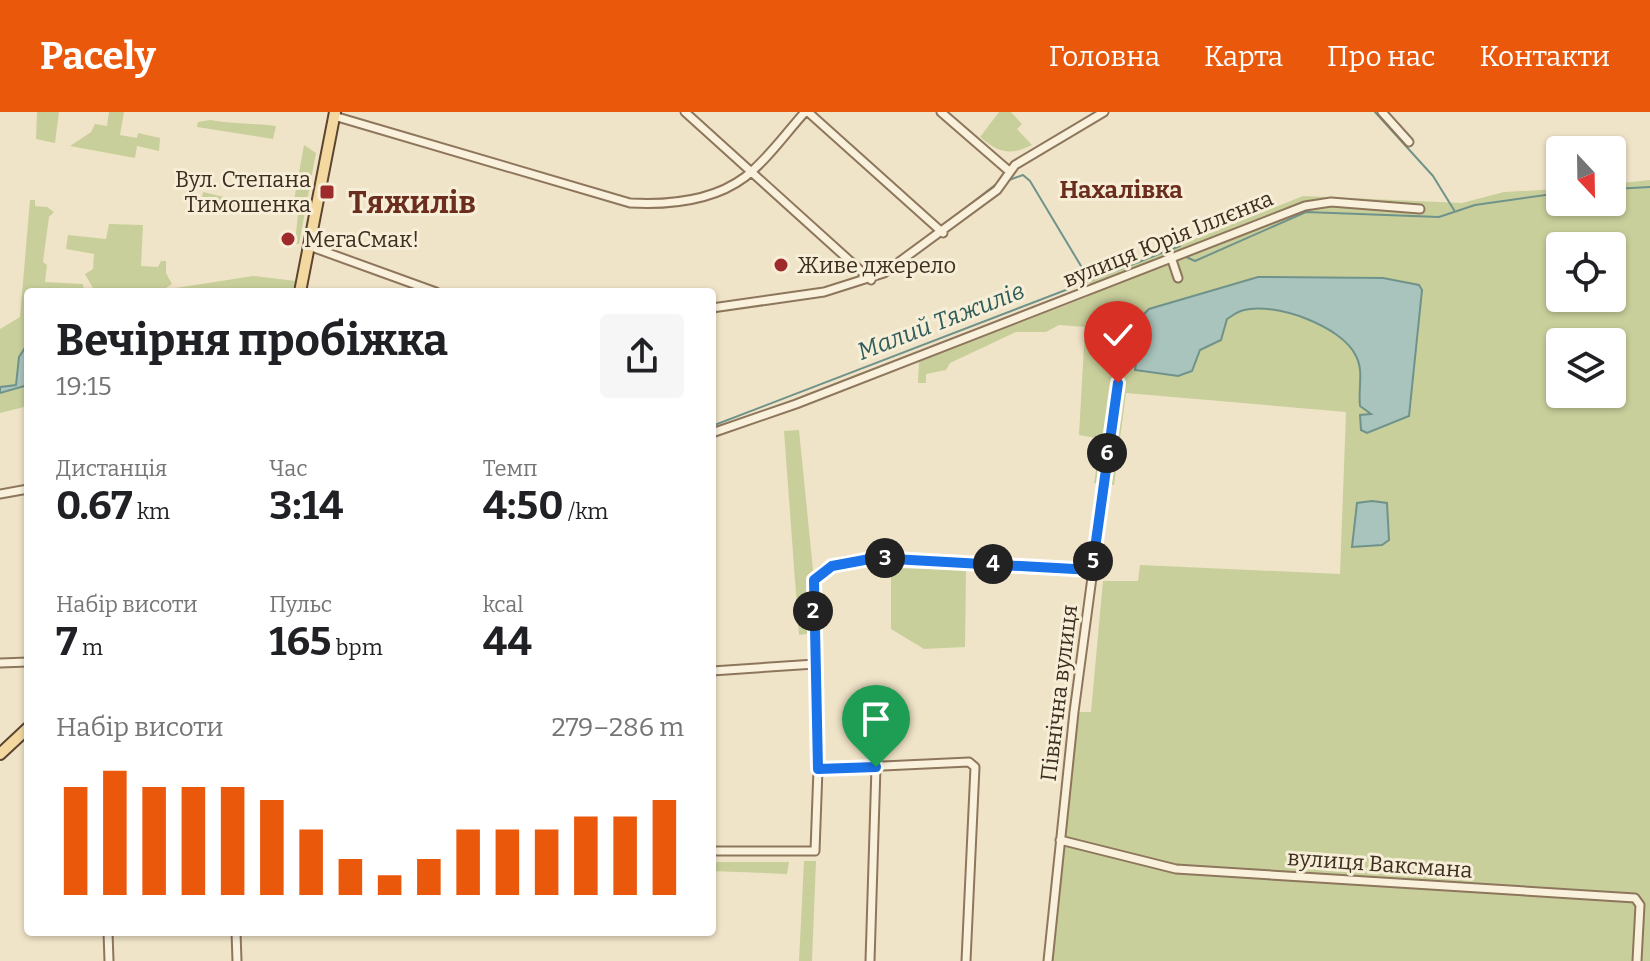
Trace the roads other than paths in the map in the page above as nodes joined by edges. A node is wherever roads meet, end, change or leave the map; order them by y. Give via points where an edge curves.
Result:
1 (685, 112) edge
2 (807, 112) edge
3 (941, 112) edge
4 (1104, 112) edge
5 (1382, 112) edge
6 (334, 114) edge
7 (1409, 142) dead end
8 (1009, 171) junction
9 (750, 172) junction
10 (1420, 209) dead end
11 (943, 233) junction
12 (309, 246) junction
13 (1171, 257) junction
14 (1178, 278) dead end
15 (871, 280) junction
16 (301, 288) edge
17 (425, 288) edge
18 (716, 307) edge
19 (1118, 383) dead end
20 (716, 432) edge
21 (24, 490) edge
22 (0, 494) edge
23 (1092, 570) junction
24 (24, 662) edge
25 (0, 663) edge
26 (815, 664) junction
27 (716, 671) edge
28 (24, 732) edge
29 (0, 754) edge
30 (876, 767) junction
31 (818, 769) junction
32 (1060, 840) junction
33 (716, 851) edge
34 (108, 936) edge
35 (236, 936) edge
36 (109, 961) edge
37 (237, 961) edge
38 (870, 961) edge
39 (966, 961) edge
40 (1048, 961) edge
41 (1637, 961) edge

1 - 9 street
2 - 9 street
2 - 11 street
3 - 8 street
4 - 8 street
5 - 7 street
6 - 9 street via 630,203 660,205 696,198
6 - 12 main road
8 - 11 street via 997,190
9 - 15 street
10 - 13 street, вулиця Юрія Іллєнка via 1312,204
11 - 15 street
12 - 16 main road
12 - 17 street
13 - 14 street
13 - 20 street, вулиця Юрія Іллєнка
15 - 18 street
19 - 23 street, Північна вулиця
21 - 22 street
23 - 26 street via 875,558 832,566 814,580
23 - 32 street, Північна вулиця
24 - 25 street
26 - 27 street
26 - 31 street
28 - 29 main road
30 - 31 street
30 - 38 street
30 - 39 street via 969,762 975,767
31 - 33 street via 815,851
32 - 40 street, Північна вулиця
32 - 41 street, вулиця Ваксмана via 1176,869 1635,898 1640,905
34 - 36 street
35 - 37 street

